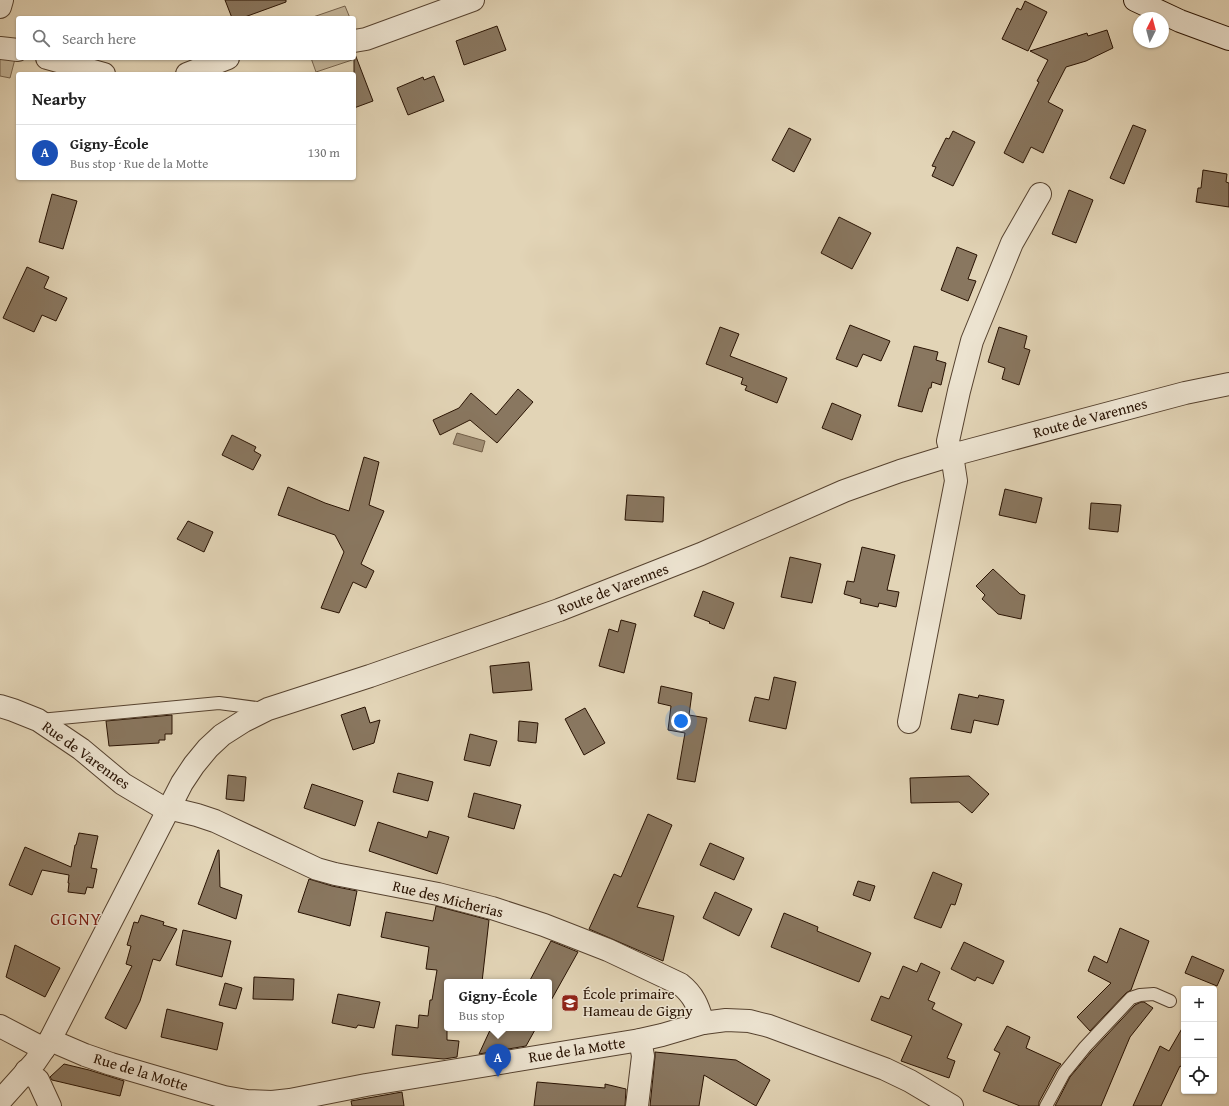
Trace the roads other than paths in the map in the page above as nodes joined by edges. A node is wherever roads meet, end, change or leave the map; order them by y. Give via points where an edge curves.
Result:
1 (2, 0) edge
2 (473, 0) edge
3 (1135, 0) edge
4 (0, 7) edge
5 (1229, 39) edge
6 (356, 41) edge
7 (0, 48) edge
8 (16, 50) edge
9 (54, 60) edge
10 (223, 60) edge
11 (97, 72) edge
12 (192, 72) edge
13 (1040, 194) dead end
14 (1229, 384) edge
15 (952, 455) junction
16 (0, 706) edge
17 (268, 709) junction
18 (38, 720) junction
19 (909, 722) dead end
20 (169, 808) junction
21 (1170, 1001) dead end
22 (703, 1023) junction
23 (0, 1026) edge
24 (640, 1040) junction
25 (47, 1044) junction
26 (26, 1071) junction
27 (0, 1101) edge
28 (318, 1102) edge
29 (50, 1106) edge
30 (637, 1106) edge
31 (952, 1106) edge
32 (1046, 1106) edge

1 - 4 street
2 - 6 street
3 - 5 street via 1180,21
7 - 8 street
9 - 11 street
10 - 12 street
13 - 15 street via 1012,243 972,341 948,441
14 - 15 street, Route de Varennes via 1185,393
15 - 17 street, Route de Varennes via 844,491 701,554 559,610
15 - 19 street via 956,481
16 - 18 street, Rue de Varennes
17 - 18 lane via 219,703
17 - 20 street, Route de Varennes via 222,735 208,748 182,783
18 - 20 street, Rue de Varennes via 81,749 123,784 160,806
20 - 22 street, Rue des Micherias via 215,821 317,869 492,908 608,950 690,991
20 - 25 street, Route de Varennes
21 - 32 lane via 1154,994 1131,998 1064,1073
22 - 24 street, Rue de la Motte
22 - 31 street, Rue de la Motte via 748,1021 769,1026 885,1069
23 - 25 street, Rue de la Motte
24 - 28 street, Rue de la Motte via 374,1084
24 - 30 street via 643,1056
25 - 26 street, Route de Varennes
25 - 28 street, Rue de la Motte via 224,1097 247,1101
26 - 27 street, Route de Varennes
26 - 29 street via 38,1080

